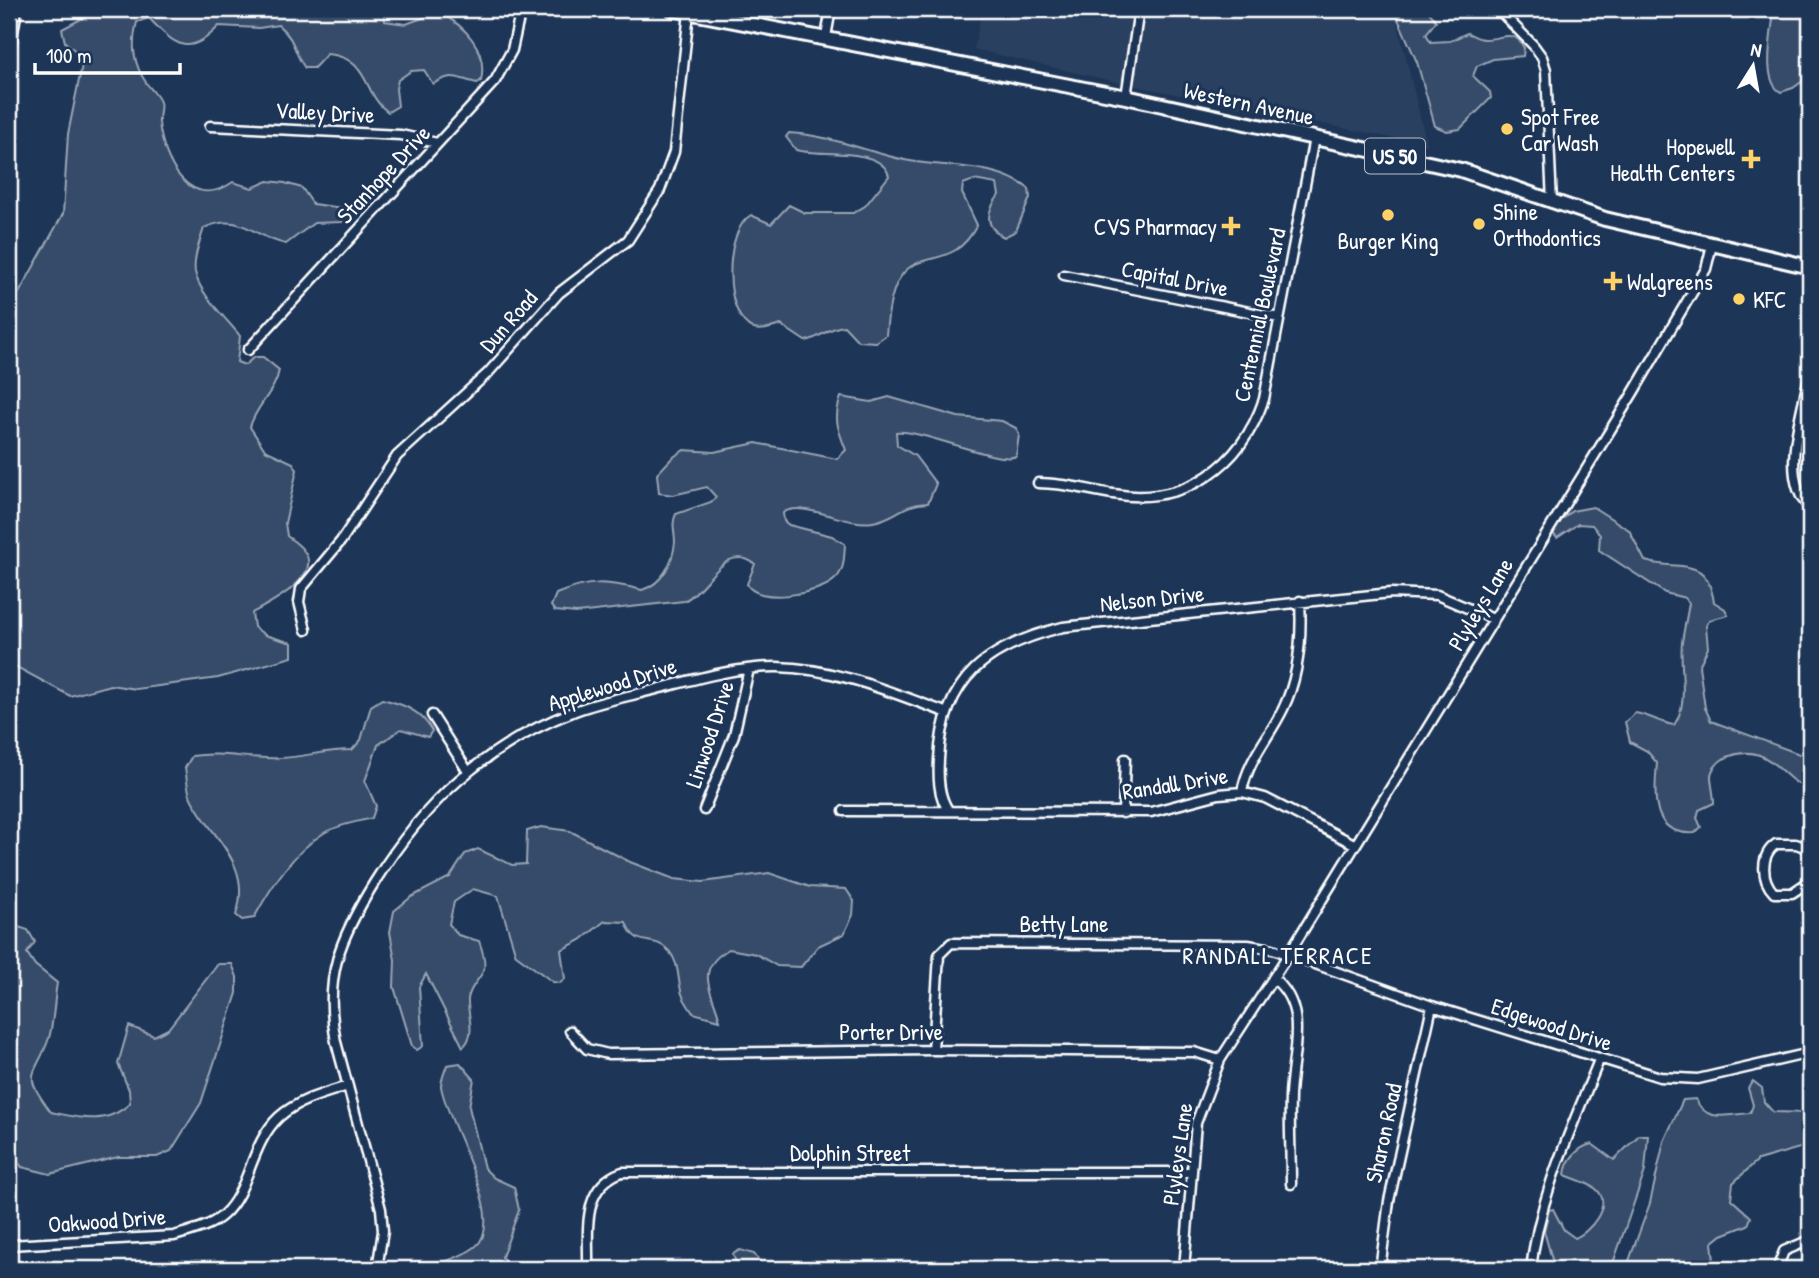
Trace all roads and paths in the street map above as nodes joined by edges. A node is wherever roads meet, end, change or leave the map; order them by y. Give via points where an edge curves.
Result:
1 (17, 9) edge
2 (521, 9) edge
3 (672, 9) edge
4 (831, 9) edge
5 (1139, 9) edge
6 (1498, 9) edge
7 (689, 12) junction
8 (826, 37) junction
9 (9, 57) edge
10 (1126, 97) junction
11 (210, 126) dead end
12 (1314, 138) junction
13 (438, 143) junction
14 (1552, 203) junction
15 (1713, 245) junction
16 (1810, 267) edge
17 (1064, 275) dead end
18 (1279, 318) junction
19 (248, 350) dead end
20 (1810, 372) edge
21 (1038, 483) dead end
22 (1810, 508) edge
23 (1300, 601) junction
24 (1493, 618) junction
25 (306, 630) dead end
26 (749, 669) junction
27 (945, 712) junction
28 (432, 715) dead end
29 (1125, 759) dead end
30 (467, 770) junction
31 (1242, 792) junction
32 (704, 810) dead end
33 (844, 811) dead end
34 (949, 811) junction
35 (1123, 813) junction
36 (1354, 844) junction
37 (1810, 849) edge
38 (1810, 881) edge
39 (1288, 955) junction
40 (1273, 978) junction
41 (1433, 1006) junction
42 (569, 1031) dead end
43 (933, 1050) junction
44 (1810, 1053) edge
45 (1220, 1060) junction
46 (1599, 1060) junction
47 (348, 1086) junction
48 (1191, 1172) junction
49 (1292, 1184) dead end
50 (1810, 1240) edge
51 (9, 1245) edge
52 (377, 1269) edge
53 (588, 1269) edge
54 (1184, 1269) edge
55 (1380, 1269) edge
56 (1531, 1269) edge
57 (1777, 1269) edge

1 - 9 street
2 - 13 street, Stanhope Drive via 512,50 500,73
3 - 7 main road, Western Avenue / US 50
4 - 8 street
5 - 10 street
6 - 14 street via 1542,57 1546,70
7 - 8 main road, Western Avenue / US 50
7 - 25 street, Dun Road via 674,152 660,190 628,240 559,293 488,373 397,456 341,541 301,589
8 - 10 main road, Western Avenue / US 50
10 - 12 main road, Western Avenue / US 50
11 - 13 street, Valley Drive via 401,135
12 - 14 main road, Western Avenue / US 50 via 1461,170
12 - 18 street, Centennial Boulevard
13 - 19 street, Stanhope Drive
14 - 15 main road, Western Avenue / US 50
15 - 16 main road, Western Avenue / US 50
15 - 24 street, Plyleys Lane via 1706,269 1645,373
17 - 18 street, Capital Drive
18 - 21 street, Centennial Boulevard via 1257,419 1231,459 1211,476 1178,489 1133,495
20 - 22 street via 1793,473 1797,491
23 - 24 street, Nelson Drive via 1415,593 1457,601
23 - 27 street, Nelson Drive via 1063,627 1026,636 979,666 960,685
23 - 31 street via 1298,656 1291,686 1283,709 1248,767
24 - 36 street, Plyleys Lane
26 - 27 street, Applewood Drive via 813,670 856,680
26 - 30 street, Applewood Drive via 578,710 527,732
26 - 32 street, Linwood Drive via 734,735
27 - 34 street, Nelson Drive via 938,769 943,804
28 - 30 street
29 - 35 street
30 - 47 street, Applewood Drive via 402,839 348,926 336,959 331,1017
31 - 35 street, Randall Drive via 1151,812
31 - 36 street, Randall Drive via 1265,798
33 - 34 street, Randall Drive
34 - 35 street, Randall Drive
36 - 39 street, Plyleys Lane
37 - 38 street via 1776,844 1766,855 1764,867 1774,893 1792,893
39 - 40 street, Plyleys Lane
39 - 41 street, Edgewood Drive
39 - 43 street, Betty Lane via 1219,942 951,943 939,954
40 - 45 street, Plyleys Lane
40 - 49 street via 1290,998 1297,1029 1290,1094
41 - 46 street, Edgewood Drive
41 - 55 street, Sharon Road via 1389,1201
42 - 43 street, Porter Drive via 587,1049 608,1054
43 - 45 street, Porter Drive via 1194,1052
44 - 46 street, Edgewood Drive via 1698,1079 1660,1077
45 - 48 street, Plyleys Lane via 1196,1123
46 - 56 street via 1556,1168 1539,1221
47 - 51 street, Oakwood Drive via 318,1096 279,1118 250,1163 233,1204 222,1217 200,1228 174,1236
47 - 52 street, Applewood Drive via 381,1209
48 - 53 street, Dolphin Street via 622,1172 604,1181 591,1199
48 - 54 street, Plyleys Lane
50 - 57 street via 1784,1251

